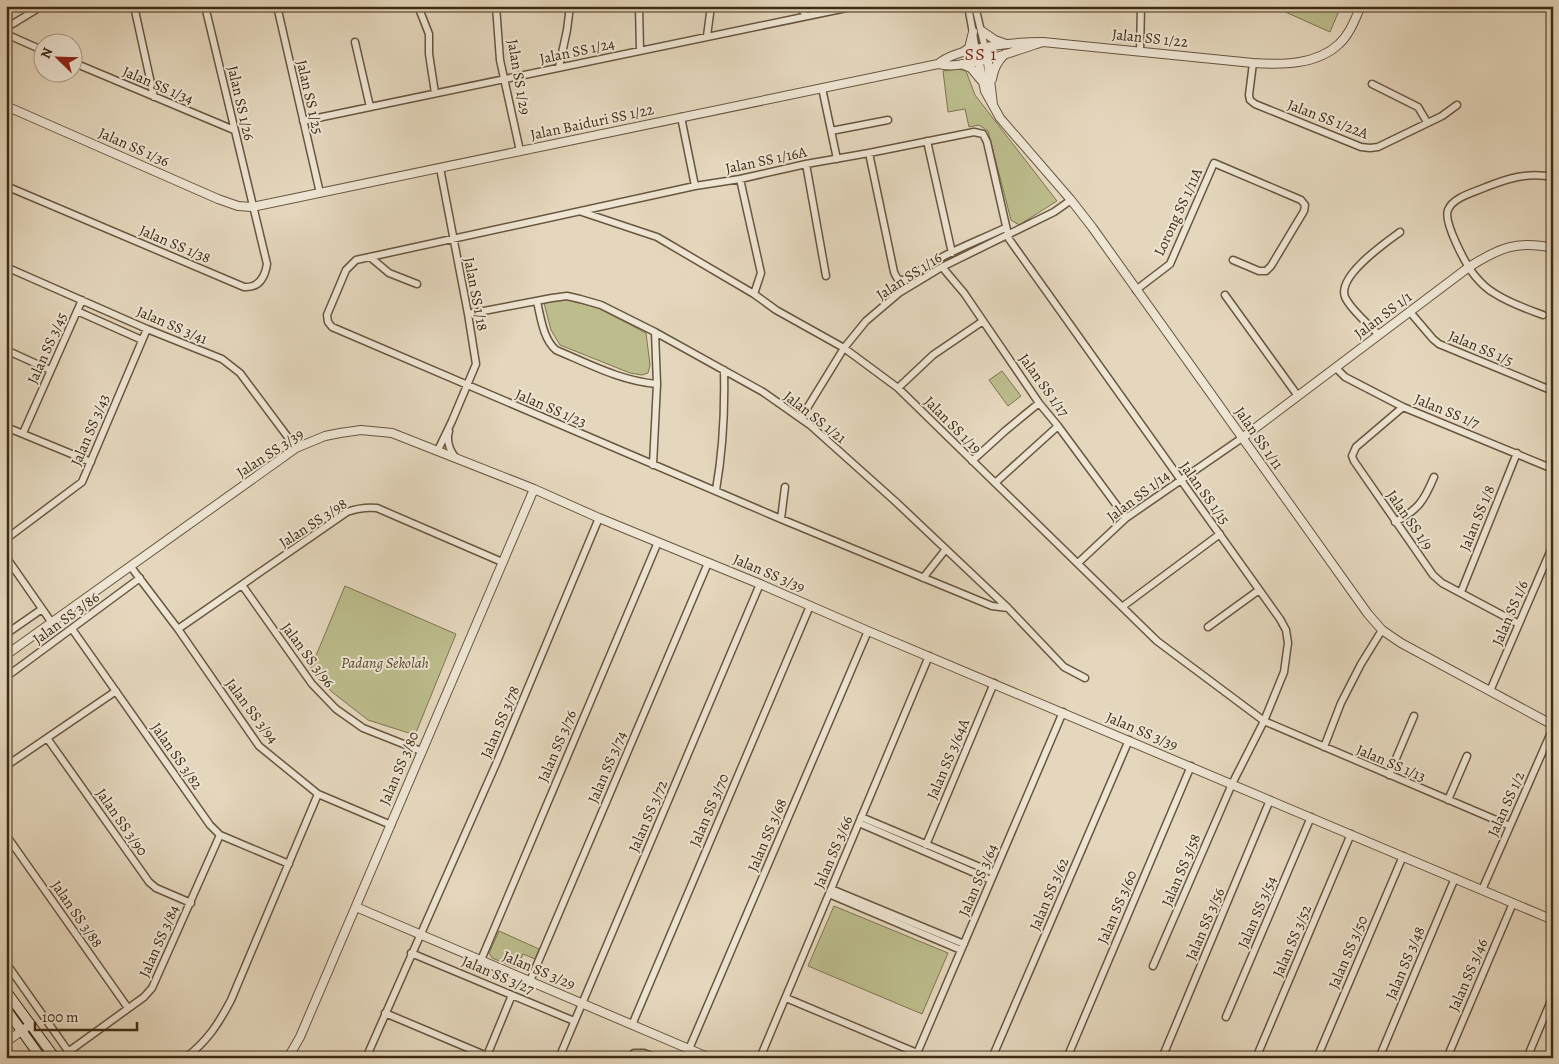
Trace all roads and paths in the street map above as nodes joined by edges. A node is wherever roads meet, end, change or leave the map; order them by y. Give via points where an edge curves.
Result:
1 (42, 6) edge
2 (134, 6) edge
3 (205, 6) edge
4 (276, 6) edge
5 (418, 6) edge
6 (496, 6) edge
7 (570, 6) edge
8 (639, 6) edge
9 (711, 6) edge
10 (800, 6) edge
11 (856, 6) edge
12 (968, 6) edge
13 (975, 6) edge
14 (1141, 6) edge
15 (1361, 6) edge
16 (806, 16) junction
17 (6, 28) edge
18 (977, 31) junction
19 (6, 34) edge
20 (707, 36) junction
21 (356, 42) dead end
22 (1043, 42) junction
23 (1006, 44) junction
24 (32, 46) edge
25 (985, 48) junction
26 (976, 50) junction
27 (640, 51) junction
28 (1140, 51) junction
29 (1006, 53) junction
30 (962, 54) junction
31 (988, 58) junction
32 (978, 61) junction
33 (1253, 63) junction
34 (938, 64) junction
35 (962, 64) junction
36 (82, 66) edge
37 (559, 67) junction
38 (504, 80) junction
39 (987, 84) junction
40 (1372, 84) dead end
41 (822, 88) junction
42 (435, 92) junction
43 (154, 97) junction
44 (1457, 105) dead end
45 (6, 106) edge
46 (370, 107) junction
47 (681, 117) junction
48 (888, 120) dead end
49 (303, 121) junction
50 (1427, 122) junction
51 (234, 130) junction
52 (831, 131) junction
53 (927, 141) junction
54 (520, 151) junction
55 (869, 153) junction
56 (837, 159) junction
57 (806, 164) junction
58 (440, 168) junction
59 (1553, 177) edge
60 (740, 179) junction
61 (6, 186) edge
62 (695, 186) junction
63 (320, 192) junction
64 (1071, 200) junction
65 (252, 206) junction
66 (581, 211) junction
67 (1006, 231) junction
68 (1400, 232) dead end
69 (452, 238) junction
70 (1553, 248) edge
71 (952, 253) junction
72 (370, 257) junction
73 (1233, 260) dead end
74 (6, 267) edge
75 (942, 267) junction
76 (1469, 268) junction
77 (826, 276) dead end
78 (417, 284) dead end
79 (1136, 290) junction
80 (754, 294) junction
81 (1224, 295) dead end
82 (82, 300) junction
83 (537, 302) junction
84 (77, 311) junction
85 (1410, 312) junction
86 (468, 314) junction
87 (1543, 315) dead end
88 (983, 321) junction
89 (147, 329) junction
90 (655, 332) junction
91 (1379, 336) junction
92 (142, 340) junction
93 (844, 348) junction
94 (6, 350) edge
95 (1336, 368) junction
96 (50, 370) junction
97 (724, 370) junction
98 (657, 384) junction
99 (467, 386) junction
100 (898, 388) junction
101 (1551, 389) edge
102 (1298, 396) junction
103 (1039, 403) junction
104 (1403, 407) junction
105 (802, 418) junction
106 (452, 421) junction
107 (1058, 426) junction
108 (6, 427) edge
109 (23, 433) junction
110 (1242, 438) junction
111 (296, 448) junction
112 (438, 450) junction
113 (1517, 454) junction
114 (455, 457) junction
115 (972, 461) junction
116 (91, 462) junction
117 (652, 465) junction
118 (1553, 469) edge
119 (1434, 477) dead end
120 (1180, 480) junction
121 (995, 483) junction
122 (785, 486) dead end
123 (534, 489) junction
124 (716, 490) junction
125 (599, 518) junction
126 (1126, 518) junction
127 (781, 519) junction
128 (1395, 522) junction
129 (1220, 534) junction
130 (6, 540) edge
131 (658, 542) junction
132 (1553, 545) edge
133 (946, 549) junction
134 (6, 557) edge
135 (502, 562) junction
136 (708, 563) junction
137 (1078, 563) junction
138 (132, 567) junction
139 (140, 578) junction
140 (923, 578) junction
141 (760, 584) junction
142 (242, 585) junction
143 (1259, 590) junction
144 (1461, 592) junction
145 (810, 606) junction
146 (1122, 607) junction
147 (1008, 608) junction
148 (42, 609) junction
149 (52, 623) junction
150 (1519, 624) junction
151 (1208, 627) dead end
152 (72, 629) junction
153 (178, 629) junction
154 (1382, 630) junction
155 (868, 631) junction
156 (6, 634) edge
157 (6, 655) edge
158 (929, 656) junction
159 (6, 676) edge
160 (1085, 678) dead end
161 (994, 683) junction
162 (116, 690) junction
163 (1490, 691) junction
164 (1063, 712) junction
165 (1414, 716) dead end
166 (1264, 721) junction
167 (1553, 726) edge
168 (47, 738) junction
169 (1129, 740) junction
170 (1324, 747) junction
171 (422, 751) junction
172 (1467, 756) dead end
173 (6, 766) edge
174 (1191, 766) junction
175 (1389, 775) junction
176 (1232, 784) junction
177 (318, 794) junction
178 (1270, 800) junction
179 (1448, 800) junction
180 (1311, 817) junction
181 (860, 820) junction
182 (391, 825) junction
183 (1510, 826) junction
184 (1351, 834) junction
185 (6, 835) edge
186 (220, 835) junction
187 (926, 845) junction
188 (1403, 856) junction
189 (289, 864) junction
190 (993, 876) junction
191 (1455, 878) junction
192 (1482, 890) junction
193 (830, 891) junction
194 (191, 903) junction
195 (1513, 903) junction
196 (356, 907) junction
197 (1553, 920) edge
198 (420, 934) junction
199 (963, 947) junction
200 (411, 953) junction
201 (481, 960) junction
202 (6, 963) edge
203 (1153, 966) dead end
204 (530, 981) junction
205 (6, 991) edge
206 (512, 995) junction
207 (1553, 996) edge
208 (786, 998) junction
209 (582, 1003) junction
210 (128, 1008) junction
211 (6, 1009) edge
212 (386, 1013) junction
213 (1226, 1016) dead end
214 (574, 1021) junction
215 (31, 1024) junction
216 (632, 1024) junction
217 (22, 1031) junction
218 (7, 1039) edge
219 (689, 1049) junction
220 (68, 1052) junction
221 (917, 1056) edge
222 (486, 1057) edge
223 (41, 1058) edge
224 (55, 1058) edge
225 (72, 1058) edge
226 (186, 1058) edge
227 (288, 1058) edge
228 (366, 1058) edge
229 (559, 1058) edge
230 (629, 1058) edge
231 (656, 1058) edge
232 (710, 1058) edge
233 (760, 1058) edge
234 (992, 1058) edge
235 (1067, 1058) edge
236 (1162, 1058) edge
237 (1256, 1058) edge
238 (1317, 1058) edge
239 (1379, 1058) edge
240 (1446, 1058) edge
241 (1527, 1058) edge

1 - 17 street
2 - 43 street
3 - 51 street, Jalan SS 1/26
4 - 49 street, Jalan SS 1/25
5 - 42 street via 429,34
6 - 38 street, Jalan SS 1/29
7 - 37 street
8 - 27 street
9 - 20 street
10 - 16 street
11 - 16 street, Jalan SS 1/24
12 - 18 street
13 - 18 street
14 - 28 street
15 - 33 street, Jalan SS 1/22 via 1348,34 1329,51 1303,61
16 - 20 street, Jalan SS 1/24
18 - 23 street
18 - 25 street
18 - 26 street
18 - 30 street
19 - 24 street
20 - 27 street, Jalan SS 1/24
21 - 46 street
22 - 23 street, Jalan SS 1/22
22 - 28 street, Jalan SS 1/22
22 - 29 street, Jalan SS 1/22
23 - 25 street, Jalan SS 1/22
25 - 26 street, Jalan SS 1/22
25 - 31 street, Jalan SS 1/11
26 - 30 street, Jalan SS 1/22
26 - 32 street, Jalan SS 1/11
27 - 37 street, Jalan SS 1/24
28 - 33 street, Jalan SS 1/22
29 - 31 street, Jalan SS 1/22
29 - 39 street via 998,61
30 - 34 street, Jalan SS 1/22 via 944,58
31 - 32 street, Jalan SS 1/22
31 - 39 street, Jalan SS 1/11
32 - 35 street, Jalan SS 1/22
32 - 39 street, Jalan SS 1/11
33 - 50 street, Jalan SS 1/22A via 1249,95 1255,104 1361,147 1378,147
34 - 35 street, Jalan SS 1/22
34 - 41 street, Jalan Baiduri SS 1/22
35 - 39 street via 972,68
36 - 43 street, Jalan SS 1/34
37 - 38 street, Jalan SS 1/24
38 - 42 street, Jalan SS 1/24
38 - 54 street, Jalan SS 1/29
39 - 64 street, Jalan SS 1/11 via 988,98 1000,118
40 - 50 street via 1418,107
41 - 47 street, Jalan Baiduri SS 1/22
41 - 52 street
42 - 46 street, Jalan SS 1/24
43 - 51 street, Jalan SS 1/34
44 - 50 street, Jalan SS 1/22A
45 - 65 street, Jalan SS 1/36 via 218,199 238,206
46 - 49 street, Jalan SS 1/24
47 - 54 street, Jalan Baiduri SS 1/22
47 - 62 street
48 - 52 street
49 - 63 street, Jalan SS 1/25
51 - 65 street, Jalan SS 1/26
52 - 56 street
53 - 55 street, Jalan SS 1/16A
53 - 67 street, Jalan SS 1/16A via 974,132 983,134
53 - 71 street
54 - 58 street, Jalan Baiduri SS 1/22
55 - 56 street, Jalan SS 1/16A
55 - 71 street, Jalan SS 1/16 via 896,277 899,280 908,278
56 - 57 street, Jalan SS 1/16A
57 - 60 street, Jalan SS 1/16A
57 - 77 street
58 - 63 street, Jalan Baiduri SS 1/22
58 - 69 street, Jalan SS 1/18
59 - 76 street via 1540,174 1516,176 1468,194 1452,204 1448,210 1449,225
60 - 62 street, Jalan SS 1/16A
60 - 80 street via 761,272
61 - 65 street, Jalan SS 1/38 via 252,288 262,279 267,264
62 - 66 street, Jalan SS 1/16A
63 - 65 street, Jalan Baiduri SS 1/22
64 - 67 street, Jalan SS 1/16 via 1054,212
64 - 79 street, Jalan SS 1/11
66 - 69 street, Jalan SS 1/16A
66 - 80 street, Jalan SS 1/19 via 657,237
67 - 71 street, Jalan SS 1/16
67 - 75 street, Jalan SS 1/16
67 - 120 street, Jalan SS 1/15
68 - 91 street via 1351,274 1345,286 1344,295 1348,303
69 - 72 street, Jalan SS 1/23
69 - 86 street, Jalan SS 1/18
70 - 76 street, Jalan SS 1/1 via 1532,244 1512,246 1490,254
72 - 78 street via 389,273
72 - 99 street, Jalan SS 1/23 via 356,260 346,270 327,316 328,322 332,327
73 - 79 street, Lorong SS 1/11A via 1258,271 1266,271 1305,205 1301,200 1214,164 1170,264
74 - 82 street, Jalan SS 3/41
75 - 88 street, Jalan SS 1/17
75 - 93 street, Jalan SS 1/16 via 899,294 866,321
76 - 85 street, Jalan SS 1/1
76 - 87 street via 1496,295
79 - 110 street, Jalan SS 1/11
80 - 93 street, Jalan SS 1/19
81 - 102 street
82 - 84 street, Jalan SS 3/45
82 - 89 street, Jalan SS 3/41
83 - 86 street, Jalan SS 1/21
83 - 90 street, Jalan SS 1/21 via 567,296 580,299 601,305
83 - 98 street via 546,337 556,350 623,378
84 - 92 street
84 - 96 street, Jalan SS 3/45
85 - 91 street, Jalan SS 1/1
85 - 101 street, Jalan SS 1/5 via 1439,344
86 - 99 street, Jalan SS 1/18 via 476,364
88 - 100 street via 934,355
88 - 103 street, Jalan SS 1/17
89 - 92 street, Jalan SS 3/43
89 - 111 street, Jalan SS 3/41 via 222,359 240,373
90 - 97 street, Jalan SS 1/21
90 - 98 street
91 - 95 street, Jalan SS 1/1
92 - 116 street, Jalan SS 3/43
93 - 100 street, Jalan SS 1/19
93 - 105 street, Jalan SS 1/16
94 - 96 street
95 - 102 street, Jalan SS 1/1
95 - 104 street, Jalan SS 1/7 via 1345,377
96 - 109 street, Jalan SS 3/45
97 - 105 street, Jalan SS 1/21
97 - 124 street via 725,414
98 - 117 street
99 - 106 street, Jalan SS 1/18
99 - 117 street, Jalan SS 1/23
100 - 115 street, Jalan SS 1/19
102 - 110 street, Jalan SS 1/1
103 - 107 street, Jalan SS 1/17
103 - 115 street
104 - 113 street, Jalan SS 1/7
104 - 128 street, Jalan SS 1/9 via 1360,443 1352,456
105 - 133 street, Jalan SS 1/21
106 - 112 street, Jalan SS 1/18
106 - 114 street, Jalan SS 1/18 via 448,442
107 - 121 street
107 - 126 street, Jalan SS 1/17
108 - 109 street
109 - 116 street
110 - 120 street, Jalan SS 1/14
110 - 154 street, Jalan SS 1/11
111 - 112 street, Jalan SS 3/39 via 325,436 361,430 392,433
111 - 138 street, Jalan SS 3/39
112 - 114 street, Jalan SS 3/39
113 - 118 street, Jalan SS 1/7
113 - 144 street, Jalan SS 1/8
114 - 123 street, Jalan SS 3/39
115 - 121 street, Jalan SS 1/19
116 - 130 street, Jalan SS 3/43 via 82,482
117 - 124 street, Jalan SS 1/23
119 - 128 street via 1426,496 1412,514
120 - 126 street, Jalan SS 1/14
120 - 129 street, Jalan SS 1/15
121 - 137 street, Jalan SS 1/19
122 - 127 street
123 - 125 street, Jalan SS 3/39
123 - 135 street, Jalan SS 3/80
124 - 127 street, Jalan SS 1/23
125 - 131 street, Jalan SS 3/39
125 - 198 street, Jalan SS 3/78 via 490,778
126 - 137 street, Jalan SS 1/14
127 - 140 street, Jalan SS 1/23
128 - 144 street, Jalan SS 1/9 via 1433,574 1442,583
129 - 143 street, Jalan SS 1/15
129 - 146 street
131 - 136 street, Jalan SS 3/39
131 - 201 street, Jalan SS 3/76
132 - 150 street, Jalan SS 1/6
133 - 140 street
133 - 147 street, Jalan SS 1/21
134 - 148 street
135 - 142 street, Jalan SS 3/98 via 377,508 365,507 347,512
135 - 171 street, Jalan SS 3/80
136 - 141 street, Jalan SS 3/39
136 - 204 street, Jalan SS 3/74
137 - 146 street, Jalan SS 1/19
138 - 139 street, Jalan SS 3/94
138 - 149 street, Jalan SS 3/39
139 - 152 street, Jalan SS 3/86
139 - 153 street, Jalan SS 3/94
140 - 147 street, Jalan SS 1/23 via 992,606
141 - 145 street, Jalan SS 3/39
141 - 209 street, Jalan SS 3/72
142 - 153 street, Jalan SS 3/98
142 - 171 street, Jalan SS 3/96 via 312,684 336,709 363,728
143 - 151 street
143 - 166 street, Jalan SS 1/15 via 1280,619 1288,643 1284,672
144 - 150 street, Jalan SS 1/9
145 - 155 street, Jalan SS 3/39
145 - 216 street, Jalan SS 3/70
146 - 166 street, Jalan SS 1/19 via 1157,641
147 - 160 street, Jalan SS 1/21 via 1064,667
148 - 149 street
148 - 156 street
149 - 157 street, Jalan SS 3/39
150 - 163 street, Jalan SS 1/6
152 - 159 street, Jalan SS 3/86
152 - 162 street, Jalan SS 3/82
153 - 177 street, Jalan SS 3/94 via 259,746
154 - 163 street, Jalan SS 1/11
154 - 170 street via 1341,702
155 - 158 street, Jalan SS 3/39
155 - 219 street, Jalan SS 3/68
158 - 161 street, Jalan SS 3/39
158 - 181 street, Jalan SS 3/66
161 - 164 street, Jalan SS 3/39
161 - 187 street, Jalan SS 3/64A
162 - 168 street
162 - 186 street, Jalan SS 3/82
163 - 167 street, Jalan SS 1/11
164 - 169 street, Jalan SS 3/39
164 - 190 street, Jalan SS 3/64
165 - 175 street
166 - 170 street, Jalan SS 1/13
166 - 176 street, Jalan SS 1/15
167 - 183 street, Jalan SS 1/2
168 - 173 street
168 - 194 street, Jalan SS 3/90 via 149,882
169 - 174 street, Jalan SS 3/39
169 - 234 street, Jalan SS 3/62
170 - 175 street, Jalan SS 1/13
171 - 182 street, Jalan SS 3/80
172 - 179 street
174 - 176 street, Jalan SS 3/39
174 - 235 street, Jalan SS 3/60
175 - 179 street, Jalan SS 1/13
176 - 178 street, Jalan SS 3/39
176 - 203 street, Jalan SS 3/58
177 - 182 street, Jalan SS 3/94
177 - 189 street
178 - 180 street, Jalan SS 3/39
178 - 236 street, Jalan SS 3/56
179 - 183 street, Jalan SS 1/13
180 - 184 street, Jalan SS 3/39
180 - 213 street, Jalan SS 3/54
181 - 187 street
181 - 190 street
181 - 193 street, Jalan SS 3/66
182 - 196 street, Jalan SS 3/80
183 - 192 street, Jalan SS 1/2
184 - 188 street, Jalan SS 3/39
184 - 237 street, Jalan SS 3/52
185 - 210 street, Jalan SS 3/88
186 - 189 street, Jalan SS 3/82
186 - 194 street, Jalan SS 3/84
187 - 190 street
188 - 191 street, Jalan SS 3/39
188 - 238 street, Jalan SS 3/50
189 - 226 street via 222,1017 206,1040
190 - 199 street, Jalan SS 3/64
191 - 192 street, Jalan SS 3/39
191 - 239 street, Jalan SS 3/48
192 - 195 street, Jalan SS 3/39
193 - 199 street
193 - 208 street, Jalan SS 3/66
194 - 210 street, Jalan SS 3/84 via 154,984 144,997
195 - 197 street, Jalan SS 3/39
195 - 240 street, Jalan SS 3/46
196 - 198 street, Jalan SS 3/29
196 - 227 street, Jalan SS 3/80
198 - 200 street, Jalan SS 3/78
198 - 201 street, Jalan SS 3/29
199 - 221 street, Jalan SS 3/64
200 - 206 street, Jalan SS 3/27
200 - 212 street, Jalan SS 3/78
201 - 204 street, Jalan SS 3/29
202 - 220 street
204 - 209 street, Jalan SS 3/29
205 - 215 main road
206 - 214 street, Jalan SS 3/27
206 - 222 street
207 - 241 street
208 - 221 street
208 - 233 street, Jalan SS 3/66
209 - 214 street, Jalan SS 3/72
209 - 216 street, Jalan SS 3/29
210 - 220 street, Jalan SS 3/84
211 - 217 main road
212 - 222 street
212 - 228 street, Jalan SS 3/78
214 - 229 street, Jalan SS 3/72
215 - 217 street
215 - 224 main road
216 - 219 street, Jalan SS 3/29
217 - 218 street
217 - 223 main road
219 - 232 street, Jalan SS 3/29
220 - 225 street
230 - 231 street via 634,1053

